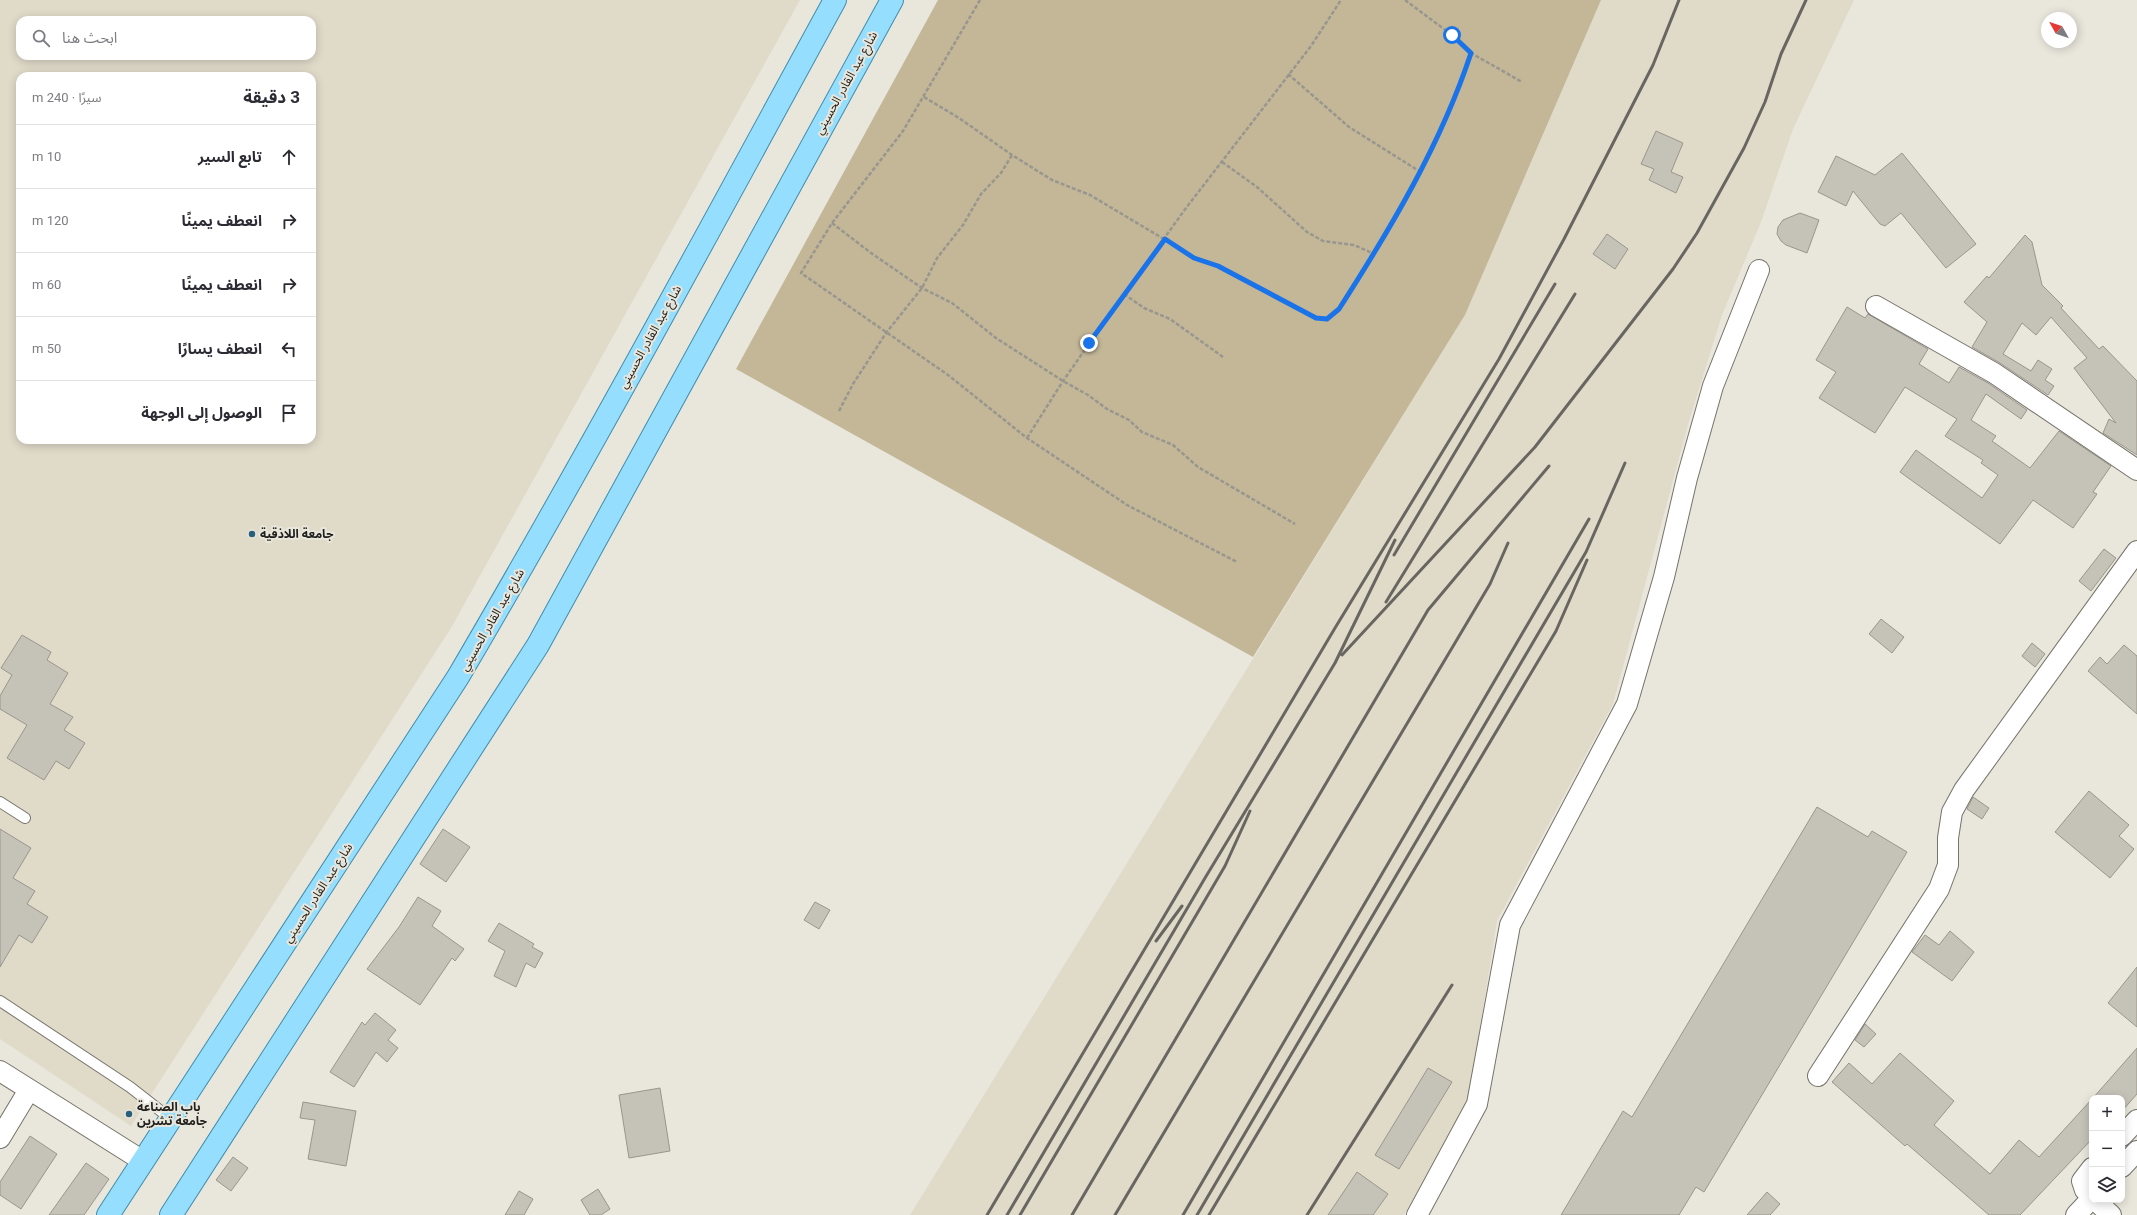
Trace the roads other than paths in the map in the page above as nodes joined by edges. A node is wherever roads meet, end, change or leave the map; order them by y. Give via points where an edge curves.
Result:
1 (835, 0) edge
2 (892, 0) edge
3 (1759, 270) dead end
4 (1876, 306) dead end
5 (2137, 470) edge
6 (2137, 551) edge
7 (0, 802) edge
8 (25, 818) dead end
9 (0, 1001) edge
10 (0, 1071) edge
11 (1818, 1076) dead end
12 (30, 1090) junction
13 (172, 1119) junction
14 (2137, 1120) edge
15 (2125, 1133) edge
16 (0, 1138) edge
17 (2137, 1151) edge
18 (143, 1162) junction
19 (2125, 1164) edge
20 (2089, 1172) edge
21 (2089, 1195) edge
22 (2089, 1201) edge
23 (2098, 1203) edge
24 (108, 1215) edge
25 (171, 1215) edge
26 (1417, 1215) edge
27 (2076, 1215) edge
28 (2111, 1215) edge

1 - 13 main road, شارع عبد القادر الحسيني via 684,276 458,677
2 - 25 main road, شارع عبد القادر الحسيني via 538,645
3 - 26 street via 1713,386 1687,478 1664,577 1627,704 1510,925 1477,1104
4 - 5 street via 1994,373
6 - 11 street via 1964,790 1952,812 1948,838 1948,865 1939,889
7 - 8 lane
9 - 13 lane via 130,1087
10 - 12 street
12 - 16 street
12 - 18 street
13 - 18 main road, شارع عبد القادر الحسيني
14 - 15 street
17 - 19 street
18 - 24 main road, شارع عبد القادر الحسيني
20 - 21 street via 2082,1181
22 - 27 street
23 - 28 street

